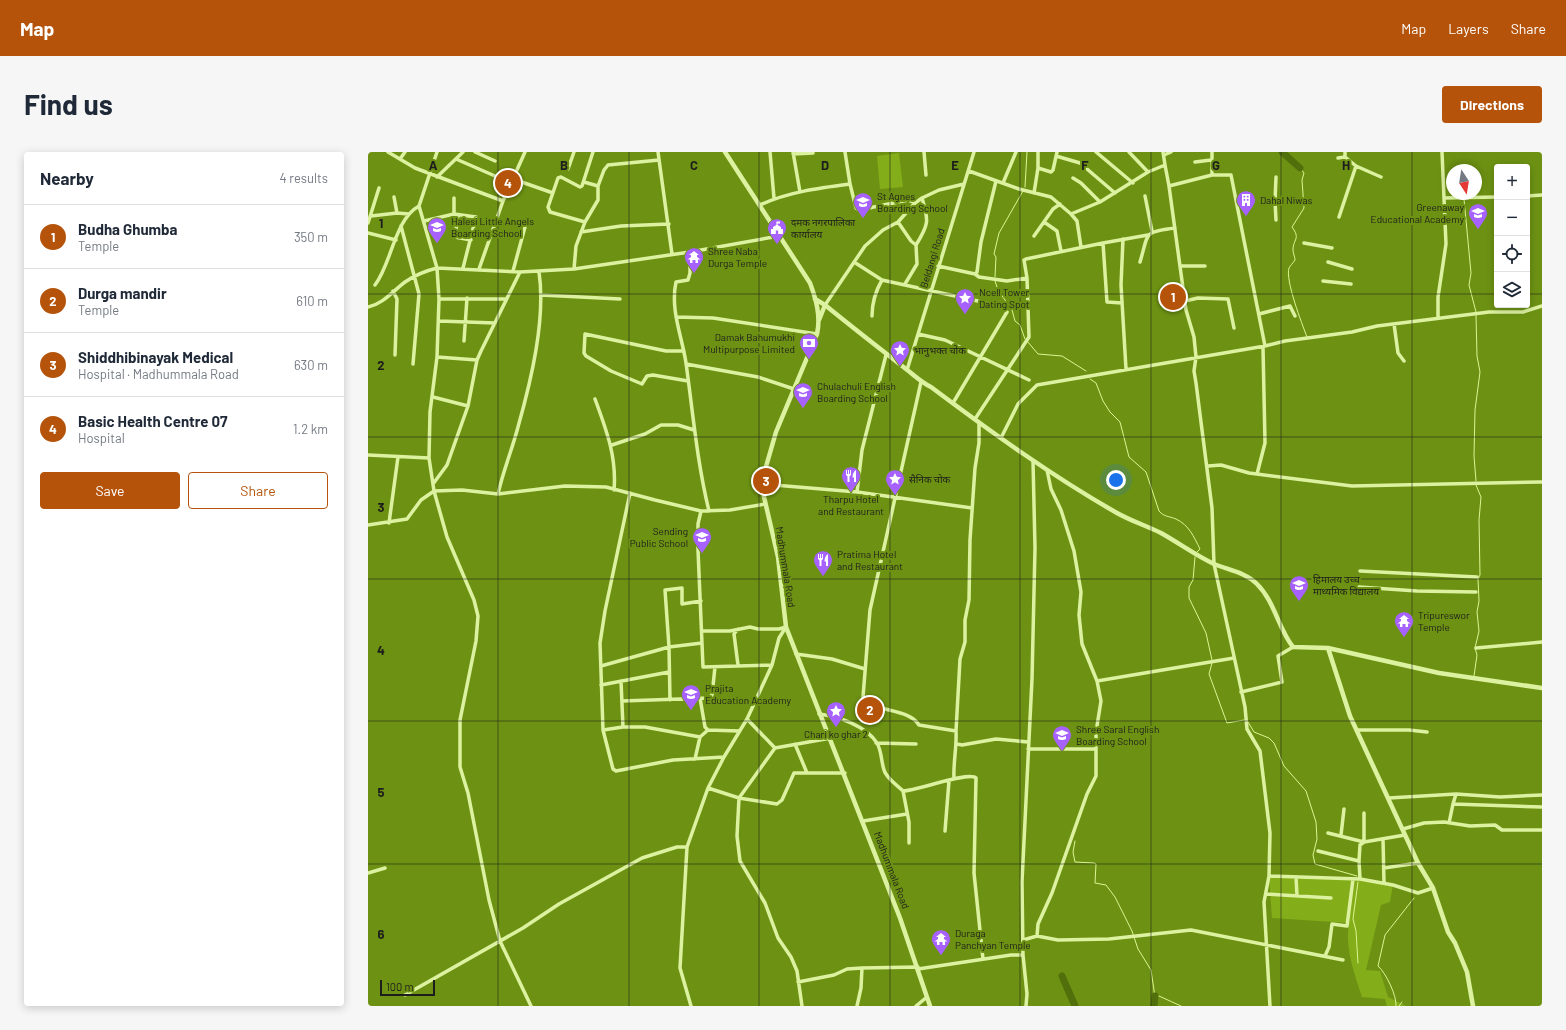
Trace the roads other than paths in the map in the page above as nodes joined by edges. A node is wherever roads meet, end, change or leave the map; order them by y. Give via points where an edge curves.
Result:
1 (388, 152) edge
2 (405, 152) edge
3 (437, 152) edge
4 (463, 152) edge
5 (475, 152) edge
6 (525, 152) edge
7 (574, 152) edge
8 (593, 152) edge
9 (658, 152) edge
10 (725, 152) edge
11 (770, 152) edge
12 (845, 152) edge
13 (924, 152) edge
14 (974, 152) edge
15 (1016, 152) edge
16 (1038, 152) edge
17 (1096, 152) edge
18 (1129, 152) edge
19 (1171, 152) edge
20 (1212, 152) edge
21 (1345, 152) edge
22 (1442, 152) edge
23 (793, 153) edge
24 (813, 153) edge
25 (394, 154) edge
26 (1057, 154) edge
27 (1164, 154) edge
28 (1345, 157) junction
29 (1338, 158) dead end
30 (400, 159) junction
31 (456, 159) junction
32 (659, 160) junction
33 (1211, 160) junction
34 (495, 161) dead end
35 (1195, 162) dead end
36 (1165, 165) junction
37 (1356, 166) junction
38 (1038, 168) junction
39 (568, 169) dead end
40 (969, 171) junction
41 (1148, 172) junction
42 (430, 174) junction
43 (926, 174) dead end
44 (495, 176) dead end
45 (1212, 176) junction
46 (437, 177) junction
47 (1381, 177) dead end
48 (1073, 178) dead end
49 (1276, 178) dead end
50 (513, 179) junction
51 (996, 181) junction
52 (584, 182) junction
53 (1133, 182) junction
54 (1003, 183) junction
55 (850, 184) junction
56 (964, 184) junction
57 (598, 186) junction
58 (1168, 186) junction
59 (380, 188) dead end
60 (800, 192) junction
61 (1034, 192) junction
62 (552, 193) junction
63 (1115, 193) junction
64 (1542, 195) edge
65 (1145, 196) dead end
66 (1530, 196) edge
67 (394, 197) dead end
68 (1494, 197) edge
69 (454, 198) dead end
70 (774, 198) junction
71 (922, 198) junction
72 (1444, 198) junction
73 (503, 201) junction
74 (1100, 202) junction
75 (915, 203) junction
76 (368, 204) edge
77 (1060, 204) junction
78 (373, 205) junction
79 (760, 205) junction
80 (419, 206) junction
81 (397, 213) junction
82 (409, 214) junction
83 (454, 214) junction
84 (1071, 214) junction
85 (458, 215) junction
86 (370, 216) junction
87 (1339, 217) dead end
88 (1276, 220) dead end
89 (424, 221) junction
90 (585, 222) junction
91 (898, 222) junction
92 (1044, 222) junction
93 (368, 223) edge
94 (669, 224) junction
95 (401, 226) junction
96 (524, 227) dead end
97 (1175, 228) junction
98 (1152, 231) junction
99 (581, 232) junction
100 (368, 233) edge
101 (1148, 235) junction
102 (779, 236) junction
103 (1034, 236) dead end
104 (1123, 239) junction
105 (396, 240) junction
106 (470, 240) junction
107 (1103, 243) junction
108 (1304, 243) dead end
109 (916, 245) junction
110 (1082, 247) junction
111 (1332, 248) dead end
112 (1061, 251) junction
113 (690, 252) junction
114 (672, 254) junction
115 (854, 262) junction
116 (1140, 262) dead end
117 (1328, 262) dead end
118 (938, 266) junction
119 (1180, 266) junction
120 (1205, 266) dead end
121 (437, 268) junction
122 (462, 268) junction
123 (479, 269) junction
124 (574, 269) junction
125 (1352, 269) dead end
126 (512, 271) junction
127 (520, 272) junction
128 (539, 272) junction
129 (975, 274) junction
130 (414, 276) junction
131 (1027, 278) junction
132 (882, 280) junction
133 (1323, 281) dead end
134 (905, 284) junction
135 (1351, 284) dead end
136 (375, 285) dead end
137 (393, 291) junction
138 (931, 291) junction
139 (541, 295) junction
140 (467, 298) junction
141 (439, 299) junction
142 (620, 299) dead end
143 (815, 299) junction
144 (506, 300) junction
145 (1185, 301) junction
146 (987, 303) dead end
147 (1122, 303) junction
148 (825, 305) junction
149 (1542, 306) edge
150 (368, 307) edge
151 (1007, 312) dead end
152 (1259, 314) junction
153 (676, 316) junction
154 (872, 316) dead end
155 (1295, 316) dead end
156 (1438, 318) junction
157 (819, 320) junction
158 (438, 321) junction
159 (466, 321) junction
160 (496, 323) junction
161 (1394, 324) junction
162 (1234, 328) dead end
163 (817, 334) junction
164 (918, 334) junction
165 (464, 341) dead end
166 (1264, 347) junction
167 (684, 351) junction
168 (395, 355) dead end
169 (886, 355) junction
170 (437, 357) junction
171 (980, 357) junction
172 (1196, 357) junction
173 (477, 360) junction
174 (1404, 361) dead end
175 (413, 364) dead end
176 (686, 364) junction
177 (1007, 369) junction
178 (1126, 369) junction
179 (907, 370) junction
180 (1030, 380) dead end
181 (688, 381) junction
182 (921, 382) junction
183 (794, 389) junction
184 (433, 398) junction
185 (595, 399) dead end
186 (953, 403) junction
187 (468, 406) junction
188 (977, 421) junction
189 (694, 430) junction
190 (1001, 438) junction
191 (612, 445) junction
192 (368, 455) edge
193 (398, 457) junction
194 (429, 458) junction
195 (1033, 461) junction
196 (1208, 466) junction
197 (1047, 470) junction
198 (1257, 474) junction
199 (1541, 482) dead end
200 (761, 484) junction
201 (433, 485) junction
202 (614, 490) junction
203 (434, 491) junction
204 (857, 492) junction
205 (498, 494) junction
206 (630, 494) junction
207 (894, 496) junction
208 (765, 504) junction
209 (972, 508) junction
210 (701, 511) junction
211 (710, 511) junction
212 (389, 523) junction
213 (368, 525) edge
214 (1214, 564) junction
215 (1360, 571) dead end
216 (1477, 577) dead end
217 (1359, 587) dead end
218 (1476, 592) dead end
219 (701, 601) junction
220 (786, 627) junction
221 (739, 628) junction
222 (702, 631) junction
223 (1542, 642) edge
224 (702, 643) junction
225 (669, 647) junction
226 (1293, 647) junction
227 (1328, 648) junction
228 (1476, 648) dead end
229 (796, 654) junction
230 (1234, 658) junction
231 (772, 664) junction
232 (738, 665) junction
233 (601, 666) junction
234 (715, 667) junction
235 (865, 669) junction
236 (669, 672) junction
237 (621, 681) junction
238 (1097, 681) junction
239 (601, 685) junction
240 (1542, 688) edge
241 (1241, 692) junction
242 (700, 698) junction
243 (670, 700) junction
244 (622, 701) junction
245 (819, 714) junction
246 (747, 719) junction
247 (603, 725) dead end
248 (623, 728) junction
249 (742, 729) junction
250 (603, 730) junction
251 (708, 730) junction
252 (1356, 730) junction
253 (956, 731) junction
254 (1427, 732) dead end
255 (700, 737) junction
256 (831, 738) junction
257 (1028, 742) junction
258 (876, 743) junction
259 (795, 744) junction
260 (916, 744) dead end
261 (957, 744) junction
262 (776, 748) junction
263 (1096, 749) junction
264 (1028, 750) junction
265 (724, 757) junction
266 (695, 759) junction
267 (807, 773) junction
268 (845, 773) junction
269 (954, 779) junction
270 (949, 781) junction
271 (708, 788) junction
272 (903, 791) junction
273 (1456, 794) junction
274 (1542, 795) edge
275 (739, 798) junction
276 (1389, 798) junction
277 (1453, 804) junction
278 (1542, 807) edge
279 (1344, 809) dead end
280 (1364, 813) dead end
281 (907, 814) junction
282 (863, 821) junction
283 (1449, 823) junction
284 (1403, 829) junction
285 (946, 830) dead end
286 (1542, 830) edge
287 (1328, 833) dead end
288 (1405, 835) junction
289 (1341, 836) junction
290 (1383, 839) junction
291 (909, 842) dead end
292 (1364, 842) junction
293 (688, 847) junction
294 (1318, 851) dead end
295 (1359, 861) junction
296 (1418, 863) junction
297 (385, 868) dead end
298 (1384, 868) junction
299 (368, 873) edge
300 (1269, 876) junction
301 (1296, 877) junction
302 (1353, 879) junction
303 (1360, 879) junction
304 (1384, 883) junction
305 (1433, 888) junction
306 (1266, 894) junction
307 (1296, 896) junction
308 (1331, 898) dead end
309 (1037, 936) junction
310 (1023, 940) junction
311 (500, 941) junction
312 (1266, 946) junction
313 (1022, 955) junction
314 (1325, 956) junction
315 (982, 959) junction
316 (1343, 960) dead end
317 (862, 968) junction
318 (918, 968) junction
319 (798, 982) junction
320 (405, 995) dead end
321 (927, 997) junction
322 (531, 1006) edge
323 (691, 1006) edge
324 (802, 1006) edge
325 (858, 1006) edge
326 (916, 1006) edge
327 (930, 1006) edge
328 (1026, 1006) edge
329 (1270, 1006) edge
330 (1473, 1006) edge

1 - 25 street
2 - 30 street
3 - 42 street
4 - 31 street
5 - 34 street
6 - 50 street
7 - 39 street
8 - 52 street
9 - 32 street
10 - 79 street, Madhummala Road
11 - 70 street
12 - 55 street
13 - 43 street
14 - 40 street, Beldangi Road
15 - 54 street
16 - 38 street
17 - 53 street
18 - 41 street
19 - 27 street
20 - 33 street
21 - 28 street
22 - 72 street
23 - 24 street
23 - 60 street
25 - 30 street
26 - 38 street via 1051,172
26 - 63 street via 1080,163
27 - 36 street
28 - 29 street
28 - 37 street
30 - 42 street
31 - 44 street
31 - 46 street
32 - 57 street via 608,165
32 - 94 street
33 - 35 street
33 - 45 street
36 - 41 street
36 - 58 street
37 - 47 street
37 - 87 street
38 - 61 street
40 - 51 street
40 - 56 street, Beldangi Road
41 - 53 street
42 - 46 street
42 - 80 street
45 - 58 street
45 - 152 street via 1231,175
46 - 73 street
48 - 74 street
49 - 88 street
50 - 62 street
50 - 73 street
51 - 54 street
51 - 129 street
52 - 57 street
52 - 62 street via 580,187 561,176
53 - 63 street
54 - 61 street
55 - 60 street
55 - 75 street via 856,208 859,210 908,200
56 - 71 street via 939,190
56 - 118 street, Beldangi Road
57 - 90 street via 598,200
58 - 97 street
59 - 78 street
60 - 70 street
61 - 77 street via 1051,197
62 - 90 street via 548,207 550,212
63 - 74 street
64 - 66 street
65 - 98 street
67 - 81 street
68 - 72 street
69 - 83 street
70 - 79 street
71 - 75 street
71 - 109 street via 928,217 927,226
72 - 156 street via 1446,244 1438,297
73 - 123 street
74 - 84 street
75 - 91 street
76 - 78 street
77 - 84 street
77 - 92 street
78 - 86 street
79 - 102 street, Madhummala Road
80 - 82 street
80 - 89 street
81 - 82 street
81 - 86 street
82 - 95 street
83 - 85 street
83 - 89 street
84 - 110 street via 1077,221
85 - 106 street via 455,236
85 - 106 street via 477,219
86 - 93 street
89 - 121 street
90 - 99 street
91 - 109 street
91 - 115 street via 883,230 865,246
92 - 103 street
92 - 112 street via 1057,231
94 - 99 street via 621,226
94 - 114 street
95 - 105 street
95 - 130 street
96 - 126 street
97 - 98 street
97 - 119 street
98 - 101 street
99 - 124 street via 576,246
100 - 105 street
101 - 104 street
101 - 116 street
102 - 113 street
102 - 143 street, Madhummala Road via 810,283
104 - 107 street
104 - 147 street
105 - 136 street
106 - 122 street
107 - 110 street
107 - 147 street via 1106,302
108 - 111 street
109 - 134 street via 917,264
110 - 112 street
112 - 131 street via 1024,260
113 - 114 street
113 - 153 street via 688,280 676,282 674,291
114 - 124 street
115 - 132 street
115 - 148 street
117 - 125 street
118 - 129 street
118 - 138 street, Beldangi Road
119 - 120 street
119 - 145 street
121 - 122 street
121 - 130 street
121 - 141 street
122 - 123 street
123 - 126 street
124 - 128 street
126 - 127 street
127 - 128 street
127 - 144 street
128 - 139 street
129 - 131 street via 979,277 1007,281
130 - 137 street
130 - 175 street via 419,294 419,307
131 - 177 street via 1029,337
132 - 134 street
132 - 154 street via 872,302
133 - 135 street
134 - 138 street
137 - 150 street via 376,305
137 - 168 street via 397,299
138 - 146 street
138 - 164 street, Beldangi Road
139 - 142 street
139 - 205 street via 539,335 518,426
140 - 141 street
140 - 144 street
140 - 159 street
141 - 158 street
143 - 148 street
143 - 157 street, Madhummala Road
144 - 160 street
145 - 162 street via 1198,298 1228,299
145 - 172 street via 1194,333
147 - 178 street
148 - 157 street
148 - 169 street
149 - 156 street via 1523,312 1489,312
151 - 171 street
152 - 155 street via 1290,306
152 - 166 street
153 - 163 street via 713,318
153 - 167 street
156 - 161 street
157 - 163 street, Madhummala Road
158 - 159 street
158 - 170 street
159 - 160 street
159 - 165 street
160 - 173 street
161 - 166 street
161 - 174 street via 1398,353
163 - 183 street, Madhummala Road
164 - 171 street via 945,340
164 - 179 street, Beldangi Road
166 - 172 street
166 - 198 street via 1265,443
167 - 176 street
167 - 181 street via 666,351 585,334 586,356 611,371 642,384 647,376 653,375
169 - 179 street
169 - 204 street via 862,450
170 - 173 street
170 - 184 street
171 - 177 street
171 - 186 street
172 - 178 street
172 - 196 street via 1194,371
173 - 187 street
176 - 181 street
176 - 183 street via 758,377
177 - 180 street
177 - 188 street
178 - 190 street via 1037,385 1018,404
179 - 182 street
181 - 189 street
182 - 186 street
182 - 207 street
183 - 200 street, Madhummala Road via 776,432
184 - 187 street
184 - 194 street via 430,412
185 - 191 street
186 - 188 street
187 - 201 street via 447,464
188 - 190 street
188 - 209 street via 979,443
189 - 191 street via 678,425 661,425 645,434
189 - 211 street
190 - 195 street
191 - 202 street
192 - 193 street
193 - 194 street
193 - 212 street
194 - 201 street
195 - 197 street
195 - 257 street via 1034,612
196 - 198 street via 1221,465
196 - 214 street
197 - 214 street via 1118,514 1160,533
197 - 238 street via 1051,489 1074,551 1081,592 1078,615 1082,644
198 - 199 street via 1352,486
200 - 204 street
200 - 208 street, Madhummala Road
201 - 203 street
202 - 205 street via 606,487 565,486
202 - 206 street
203 - 205 street via 462,490
203 - 212 street via 421,500 407,519
203 - 311 street via 447,537 474,600 478,616 476,641 460,720 460,767
204 - 207 street
206 - 210 street
206 - 233 street via 605,611 600,643
207 - 209 street
207 - 235 street via 870,610
208 - 211 street
208 - 220 street, Madhummala Road via 778,557
209 - 253 street via 969,602 965,620 965,642 960,659
210 - 211 street
210 - 219 street via 698,524
212 - 213 street
214 - 226 street via 1246,575 1257,584
214 - 230 street
215 - 216 street
217 - 218 street
219 - 222 street
219 - 225 street via 682,604 682,588 664,590
220 - 221 street via 770,630
220 - 229 street, Madhummala Road
220 - 231 street via 779,638
221 - 222 street via 730,631
221 - 232 street via 734,634
222 - 224 street
223 - 228 street
224 - 225 street
224 - 234 street via 703,667
225 - 233 street
225 - 236 street
226 - 227 street
226 - 241 street via 1278,656 1282,682
227 - 240 street via 1439,673
227 - 252 street via 1335,675
229 - 235 street via 832,659
229 - 245 street, Madhummala Road
230 - 238 street
230 - 241 street
231 - 232 street
231 - 246 street
232 - 234 street
233 - 239 street
234 - 242 street via 712,695 709,698
235 - 253 street via 863,697 867,702 912,716 919,725
236 - 237 street
236 - 243 street
237 - 239 street
237 - 244 street
238 - 263 street via 1101,710 1096,732
239 - 250 street
241 - 300 street via 1246,707 1247,729 1260,751 1270,833
242 - 243 street
242 - 251 street via 705,727
243 - 244 street
244 - 248 street
245 - 256 street, Madhummala Road
245 - 258 street via 834,715 852,724
246 - 249 street
246 - 262 street
247 - 250 street
248 - 250 street
248 - 255 street via 645,727
249 - 251 street
249 - 265 street
250 - 266 street via 616,772 673,760
251 - 255 street
252 - 254 street
252 - 276 street
253 - 261 street
255 - 266 street
256 - 259 street
256 - 268 street, Madhummala Road
257 - 261 street via 996,740
257 - 264 street
258 - 260 street
258 - 272 street via 884,771
259 - 262 street
259 - 267 street
261 - 269 street via 953,765
262 - 275 street
263 - 264 street
263 - 309 street via 1096,776 1038,924
264 - 310 street via 1022,882
265 - 266 street
265 - 271 street
267 - 268 street
267 - 275 street via 794,773 782,800 777,804
268 - 282 street, Madhummala Road
269 - 270 street
269 - 315 street via 970,776 976,778 974,873
270 - 272 street
270 - 285 street
271 - 275 street
271 - 293 street
272 - 281 street
273 - 274 street via 1500,797
273 - 276 street
273 - 277 street
275 - 319 street via 736,836 740,860 764,903 778,938 791,957 797,970
276 - 284 street
277 - 278 street
277 - 283 street
279 - 289 street
280 - 292 street
281 - 282 street
281 - 291 street
282 - 318 street, Madhummala Road
283 - 284 street via 1424,823
283 - 286 street via 1470,826 1495,825 1502,830
284 - 288 street
287 - 289 street
288 - 290 street
288 - 296 street
289 - 292 street
290 - 292 street
290 - 298 street
292 - 295 street via 1360,845
293 - 311 street via 677,846 642,858 559,904
293 - 323 street via 680,968
294 - 295 street
295 - 303 street
296 - 298 street
296 - 305 street
297 - 299 street
298 - 304 street
300 - 301 street
300 - 306 street
301 - 302 street
301 - 307 street
302 - 303 street
302 - 314 street via 1347,926 1332,924
303 - 304 street
304 - 305 street via 1418,893
305 - 330 street via 1448,932 1467,972
306 - 307 street
306 - 312 street
307 - 308 street
309 - 310 street
309 - 312 street via 1058,940 1082,940 1191,930
310 - 313 street
311 - 320 street
311 - 322 street
312 - 314 street
312 - 329 street
313 - 315 street
313 - 328 street
314 - 316 street
315 - 318 street
317 - 318 street
317 - 319 street via 847,969 834,975
317 - 325 street
318 - 321 street, Madhummala Road
319 - 324 street
321 - 326 street
321 - 327 street, Madhummala Road

